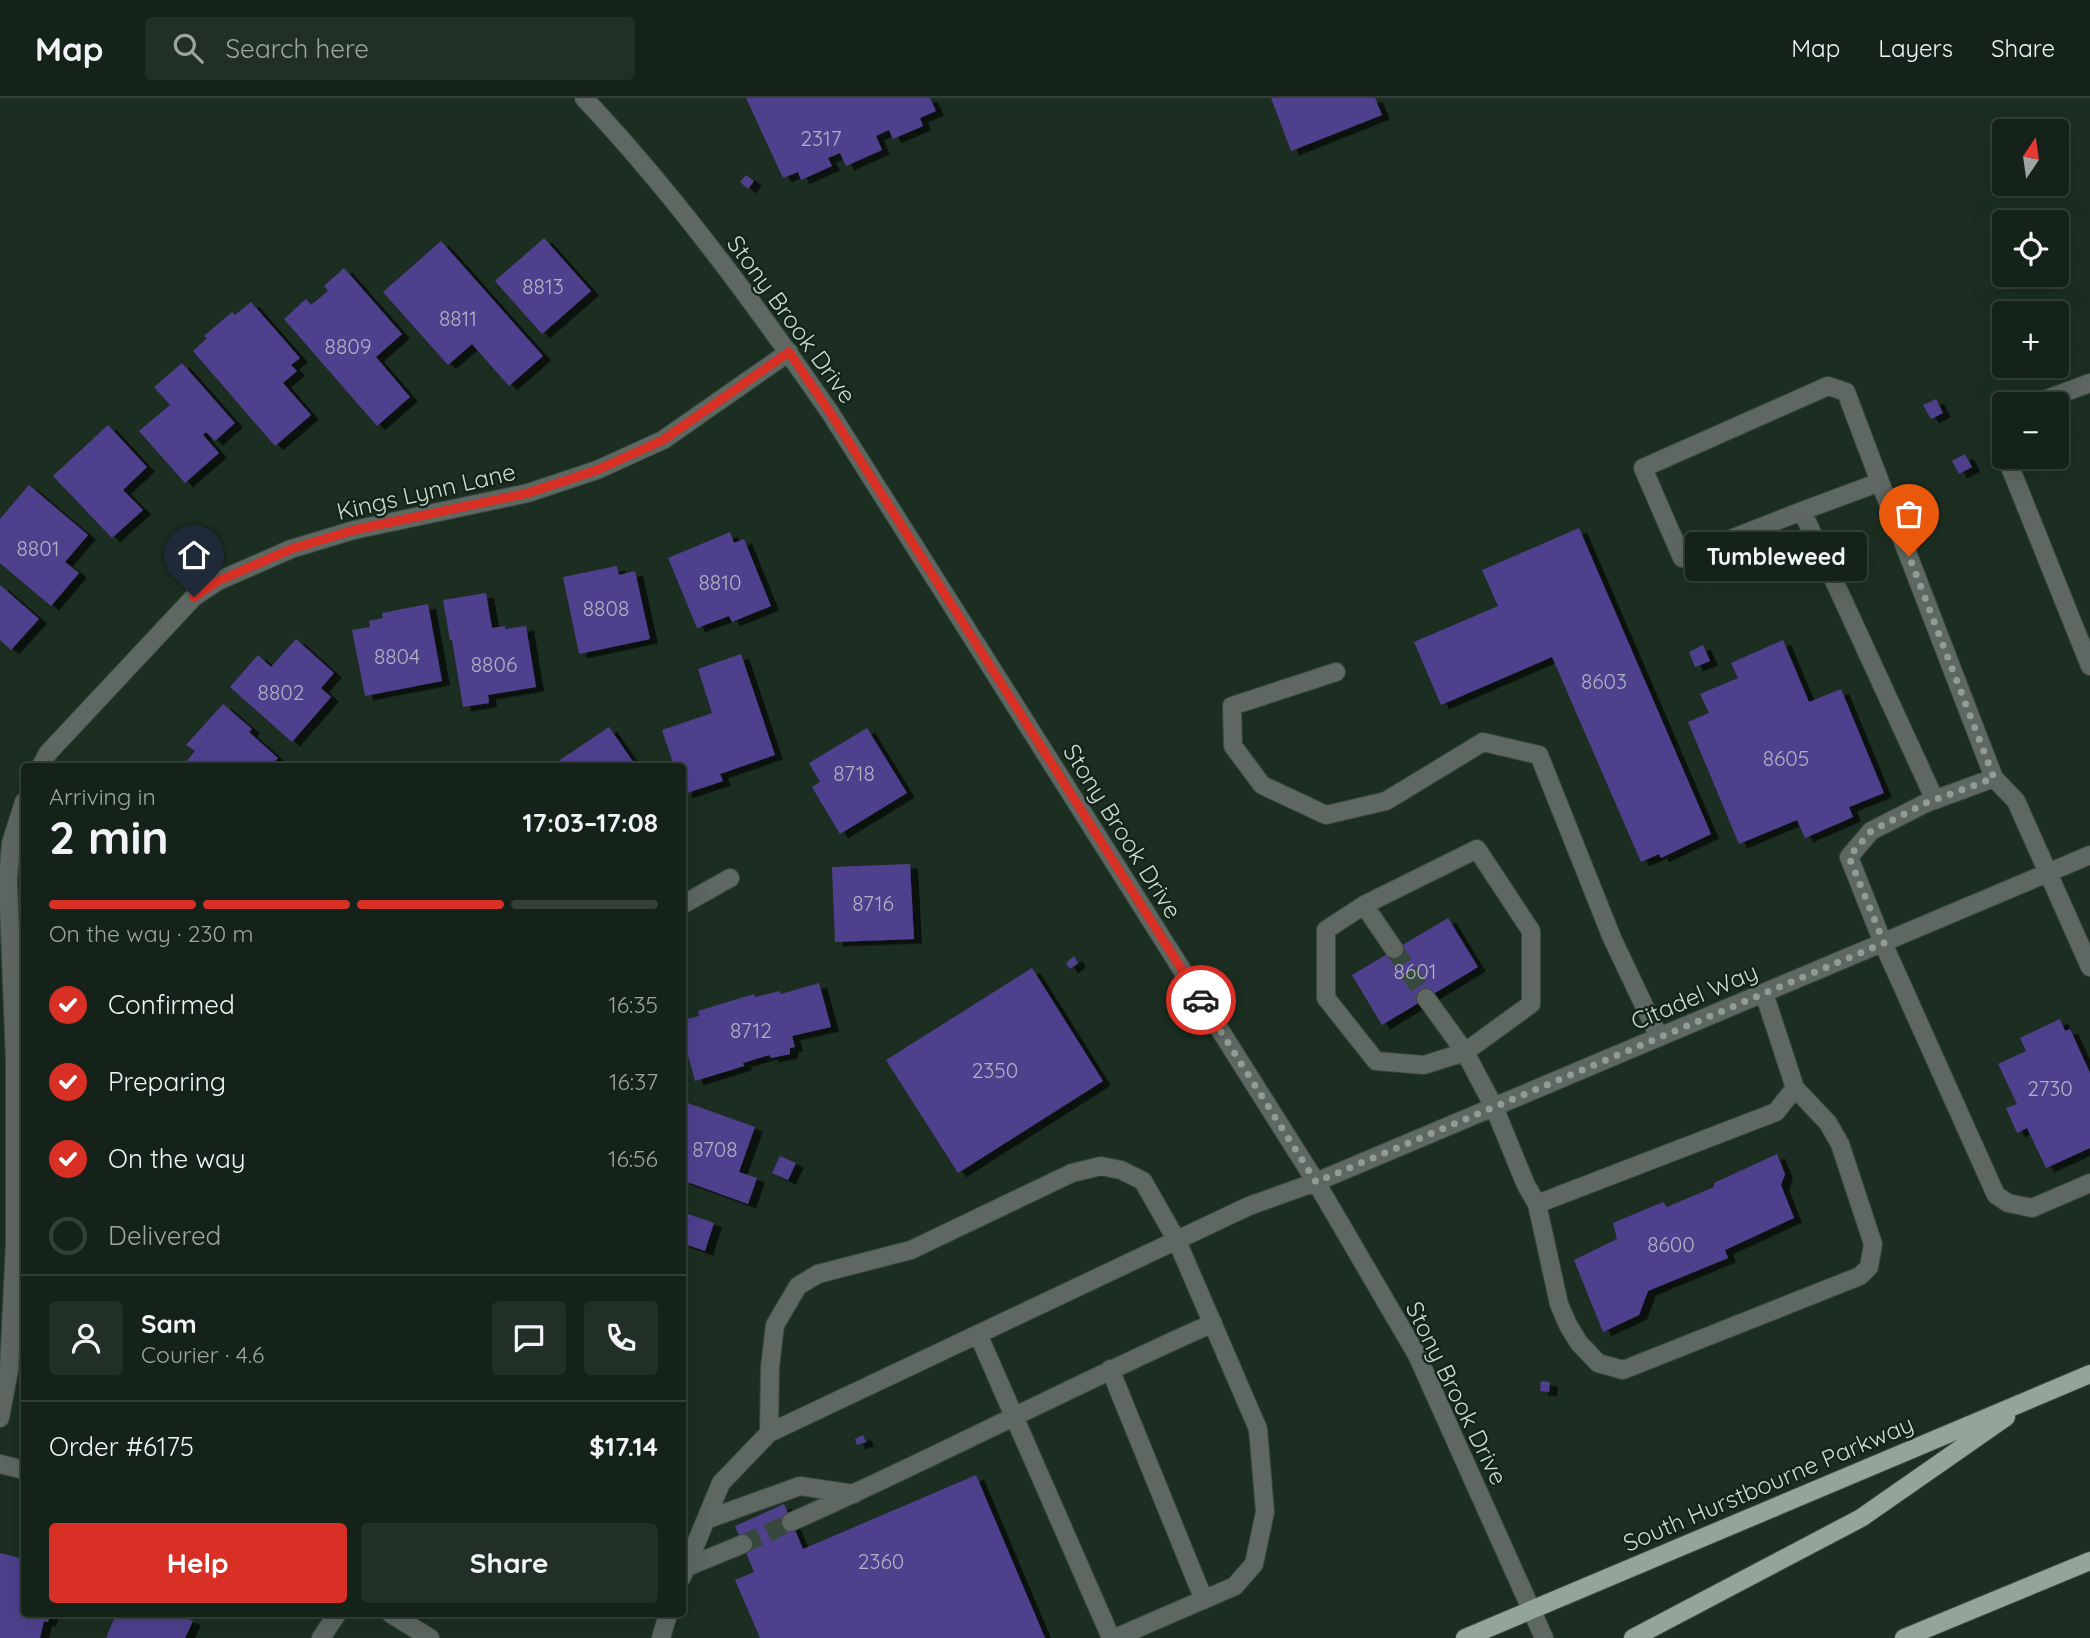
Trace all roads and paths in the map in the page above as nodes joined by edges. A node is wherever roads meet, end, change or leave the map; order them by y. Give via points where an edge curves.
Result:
1 (584, 98) edge
2 (789, 352) junction
3 (2090, 383) edge
4 (2066, 392) edge
5 (2011, 469) edge
6 (1880, 482) junction
7 (1802, 511) junction
8 (2090, 666) edge
9 (1336, 672) dead end
10 (43, 763) edge
11 (1994, 778) junction
12 (1935, 800) junction
13 (21, 811) edge
14 (2090, 855) edge
15 (2048, 873) junction
16 (730, 878) dead end
17 (686, 903) edge
18 (1364, 905) junction
19 (1884, 943) junction
20 (1394, 949) tunnel mouth
21 (2090, 967) edge
22 (1765, 993) junction
23 (1426, 998) tunnel mouth
24 (1659, 1037) junction
25 (1465, 1052) junction
26 (1795, 1088) junction
27 (1494, 1107) junction
28 (1316, 1182) junction
29 (2090, 1183) edge
30 (1537, 1204) junction
31 (1177, 1241) junction
32 (1213, 1323) junction
33 (978, 1334) junction
34 (1110, 1369) junction
35 (2090, 1374) edge
36 (2038, 1396) junction
37 (1014, 1417) junction
38 (0, 1418) edge
39 (769, 1433) junction
40 (0, 1464) edge
41 (21, 1469) edge
42 (854, 1494) junction
43 (708, 1519) junction
44 (791, 1522) tunnel mouth
45 (743, 1544) tunnel mouth
46 (2090, 1556) edge
47 (2090, 1561) edge
48 (686, 1570) edge
49 (686, 1572) edge
50 (2061, 1573) junction
51 (1203, 1600) junction
52 (1531, 1609) junction
53 (335, 1617) edge
54 (396, 1617) edge
55 (667, 1617) edge
56 (321, 1638) edge
57 (430, 1638) edge
58 (661, 1638) edge
59 (1113, 1638) edge
60 (1465, 1638) edge
61 (1544, 1638) edge
62 (1633, 1638) edge
63 (1904, 1638) edge

1 - 2 street, Stony Brook Drive via 683,212
2 - 10 street, Kings Lynn Lane via 663,440 597,470 528,493 354,530 291,549 218,581 194,597
2 - 28 street, Stony Brook Drive
3 - 4 street
5 - 8 street
6 - 7 street
6 - 7 street via 1846,392 1828,386 1643,468 1682,558
6 - 11 street
7 - 12 street
9 - 24 street via 1232,706 1233,746 1262,785 1326,814 1386,801 1483,742 1539,754 1612,938
11 - 12 street
11 - 15 street via 2016,801
12 - 19 street via 1871,831 1849,857
13 - 38 street via 11,843 8,880 15,1061 15,1244 9,1370
14 - 15 street, Citadel Way
15 - 19 street, Citadel Way
15 - 21 street
16 - 17 street
18 - 20 street
18 - 25 street via 1326,930 1326,998 1376,1061 1424,1065
18 - 25 street via 1477,849 1531,931 1531,1004
19 - 22 street, Citadel Way
19 - 29 street via 1996,1195 2032,1208
22 - 24 street, Citadel Way
22 - 26 street
23 - 25 street
24 - 27 street, Citadel Way
25 - 27 street
26 - 30 street via 1776,1112
26 - 30 street via 1828,1123 1840,1144 1873,1244 1869,1267 1860,1276 1623,1370 1598,1363 1568,1325 1559,1304
27 - 28 street, Citadel Way
27 - 30 street
28 - 31 street, Citadel Way via 1249,1206
28 - 52 street, Stony Brook Drive via 1417,1355
31 - 32 street
31 - 33 street, Citadel Way
31 - 39 street via 1143,1181 1101,1166 1072,1173 911,1250 818,1274 798,1286 775,1325
32 - 34 street
32 - 51 street via 1258,1429 1265,1512 1254,1564 1236,1586
33 - 37 street
33 - 39 street, Citadel Way
34 - 37 street
34 - 51 street
35 - 36 main road, South Hurstbourne Parkway
36 - 52 main road, South Hurstbourne Parkway
36 - 62 main road via 1861,1518
37 - 42 street
37 - 59 street
39 - 43 street via 721,1483
40 - 41 street
42 - 43 street via 800,1486
42 - 44 street
43 - 48 street
45 - 49 street
46 - 50 main road
47 - 50 main road
50 - 63 main road
51 - 59 street
52 - 60 main road, South Hurstbourne Parkway
52 - 61 street, Stony Brook Drive
53 - 56 street
54 - 57 street
55 - 58 street

